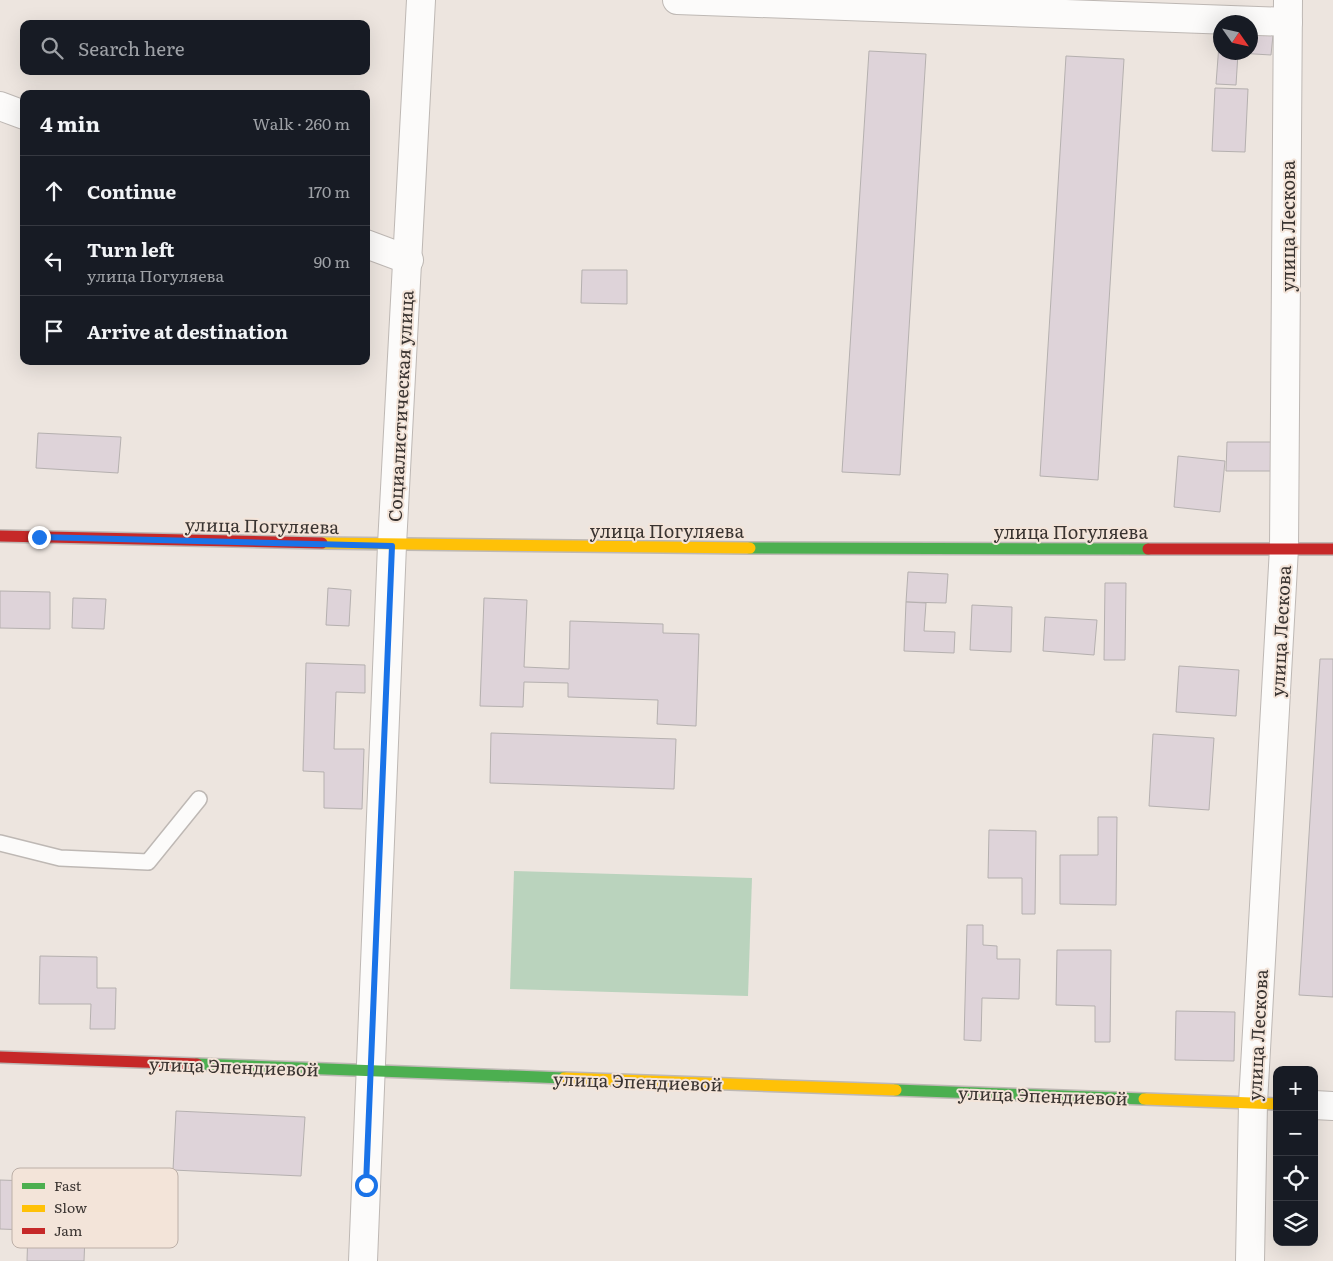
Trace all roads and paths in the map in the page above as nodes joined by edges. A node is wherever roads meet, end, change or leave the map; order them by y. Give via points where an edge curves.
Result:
1 (421, 0) edge
2 (677, 0) edge
3 (1288, 11) edge
4 (0, 106) edge
5 (20, 114) edge
6 (370, 245) edge
7 (409, 260) junction
8 (0, 536) edge
9 (392, 546) junction
10 (1284, 548) junction
11 (1333, 549) edge
12 (199, 799) dead end
13 (0, 843) edge
14 (0, 1057) edge
15 (371, 1071) junction
16 (1265, 1103) edge
17 (1318, 1105) edge
18 (1333, 1106) edge
19 (363, 1261) edge
20 (1250, 1261) edge

1 - 7 street, Социалистическая улица
2 - 3 street
3 - 10 street, улица Лескова
4 - 5 street
6 - 7 street
7 - 9 street, Социалистическая улица
8 - 9 street, улица Погуляева
9 - 10 street, улица Погуляева
9 - 15 street, Социалистическая улица
10 - 11 street, улица Погуляева
10 - 16 street, улица Лескова
12 - 13 lane via 148,862 60,858
14 - 15 street, улица Эпендиевой
15 - 16 street, улица Эпендиевой
15 - 19 street, Социалистическая улица
16 - 20 street, улица Лескова
17 - 18 street

